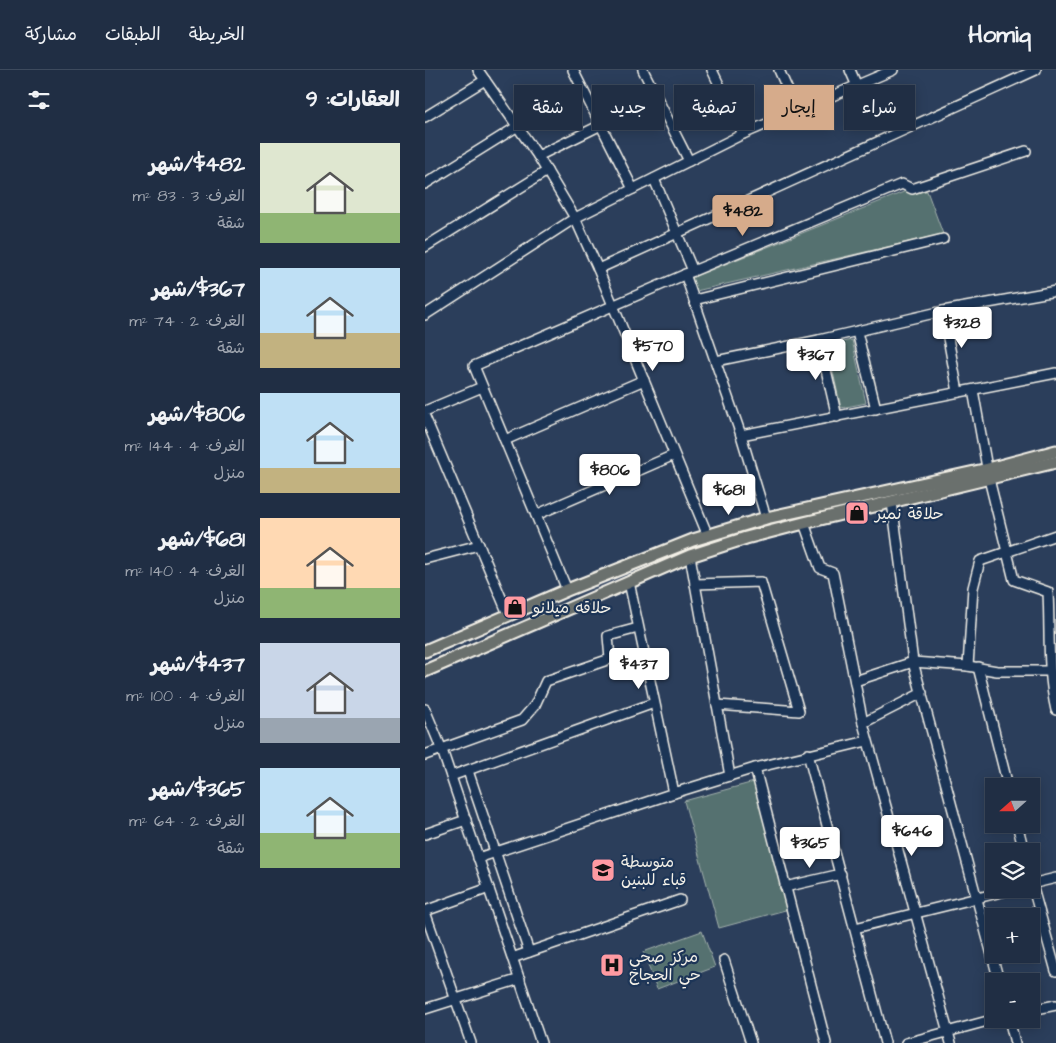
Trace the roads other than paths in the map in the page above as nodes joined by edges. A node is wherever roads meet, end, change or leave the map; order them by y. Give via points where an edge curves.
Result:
1 (478, 70) edge
2 (573, 70) edge
3 (643, 70) edge
4 (712, 70) edge
5 (779, 70) edge
6 (850, 70) edge
7 (893, 70) edge
8 (1036, 70) edge
9 (485, 80) junction
10 (786, 85) edge
11 (857, 85) edge
12 (859, 85) edge
13 (592, 107) edge
14 (425, 117) edge
15 (514, 120) edge
16 (764, 125) edge
17 (514, 128) edge
18 (592, 129) edge
19 (521, 130) edge
20 (604, 130) edge
21 (743, 134) junction
22 (1026, 151) dead end
23 (538, 156) junction
24 (689, 161) junction
25 (547, 171) junction
26 (654, 179) junction
27 (425, 184) edge
28 (633, 189) junction
29 (575, 218) junction
30 (678, 233) junction
31 (943, 239) dead end
32 (425, 247) edge
33 (598, 269) junction
34 (689, 273) junction
35 (1056, 290) edge
36 (694, 300) junction
37 (613, 306) junction
38 (943, 311) junction
39 (425, 315) edge
40 (857, 332) junction
41 (819, 340) junction
42 (716, 361) junction
43 (1056, 373) edge
44 (644, 380) junction
45 (482, 387) junction
46 (973, 390) junction
47 (958, 392) junction
48 (875, 410) junction
49 (425, 412) edge
50 (425, 417) edge
51 (837, 417) junction
52 (741, 436) junction
53 (505, 440) junction
54 (1056, 451) edge
55 (674, 455) junction
56 (1056, 462) edge
57 (989, 474) junction
58 (892, 502) junction
59 (536, 515) junction
60 (766, 518) junction
61 (804, 523) junction
62 (1056, 535) edge
63 (708, 536) junction
64 (479, 545) junction
65 (1007, 551) junction
66 (690, 556) junction
67 (425, 559) edge
68 (629, 582) junction
69 (695, 584) junction
70 (567, 590) junction
71 (508, 614) junction
72 (1053, 618) edge
73 (638, 628) junction
74 (425, 651) edge
75 (913, 662) junction
76 (968, 666) junction
77 (978, 667) junction
78 (425, 671) edge
79 (1050, 671) junction
80 (855, 681) junction
81 (922, 693) junction
82 (654, 703) junction
83 (717, 705) junction
84 (425, 709) edge
85 (1056, 710) edge
86 (863, 722) junction
87 (867, 741) junction
88 (442, 750) junction
89 (808, 754) junction
90 (425, 755) edge
91 (755, 768) junction
92 (468, 770) junction
93 (451, 776) junction
94 (730, 776) junction
95 (1006, 778) edge
96 (674, 793) junction
97 (466, 820) junction
98 (425, 834) edge
99 (496, 852) junction
100 (479, 858) junction
101 (841, 874) junction
102 (1056, 878) edge
103 (1040, 881) edge
104 (785, 887) junction
105 (489, 888) junction
106 (985, 896) edge
107 (977, 898) junction
108 (1035, 898) edge
109 (679, 900) dead end
110 (425, 912) edge
111 (915, 913) junction
112 (855, 928) junction
113 (529, 952) junction
114 (512, 958) junction
115 (724, 960) dead end
116 (1056, 970) edge
117 (997, 973) edge
118 (520, 979) junction
119 (456, 999) junction
120 (1056, 1004) edge
121 (1040, 1008) edge
122 (425, 1009) edge
123 (985, 1021) edge
124 (1011, 1028) edge
125 (948, 1030) junction
126 (471, 1043) edge
127 (541, 1043) edge
128 (751, 1043) edge
129 (826, 1043) edge
130 (885, 1043) edge
131 (906, 1043) edge
132 (951, 1043) edge
133 (1015, 1043) edge

1 - 9 street
2 - 13 street
3 - 24 street
4 - 21 street
5 - 10 street
6 - 11 street
7 - 12 street
8 - 30 street
9 - 14 street
9 - 15 street
16 - 21 street
17 - 27 street
18 - 23 street
19 - 23 street
20 - 28 street
21 - 24 street
22 - 34 street via 912,189 902,184
23 - 25 street
24 - 26 street
25 - 29 street
25 - 32 street
26 - 28 street
26 - 30 street
28 - 29 street
29 - 33 street
29 - 39 street
30 - 33 street
30 - 34 street
31 - 36 street
33 - 37 street
34 - 36 street
34 - 37 street
35 - 38 street
36 - 42 street
37 - 44 street
37 - 45 street via 473,366
38 - 40 street
38 - 47 street
40 - 41 street
40 - 48 street
41 - 42 street
41 - 51 street
42 - 52 street
43 - 46 street
44 - 53 street
44 - 55 street
45 - 49 street
45 - 53 street
46 - 47 street
46 - 57 street
47 - 48 street
48 - 51 street
50 - 64 street
51 - 52 street
52 - 60 street
53 - 59 street
54 - 57 main road
55 - 59 street
55 - 63 street
56 - 57 main road
57 - 58 main road
57 - 60 main road
57 - 65 street
58 - 61 main road
58 - 75 street
59 - 70 street
60 - 63 main road
61 - 66 main road
61 - 80 street via 820,568 833,573
62 - 65 street
63 - 70 main road
64 - 67 street
64 - 71 street
65 - 72 street via 1014,580 1048,592
65 - 76 street via 980,561 973,588
66 - 68 main road
66 - 69 street
68 - 73 street
68 - 78 main road
69 - 83 street
69 - 83 street via 761,582 799,711
70 - 71 main road
71 - 74 main road
72 - 79 street
73 - 82 street
73 - 88 street via 608,636 609,659 546,680 535,705 522,720
75 - 76 street
75 - 80 street
75 - 81 street
76 - 77 street
77 - 79 street via 997,671
77 - 95 street
79 - 85 street
80 - 86 street
81 - 86 street
81 - 107 street
82 - 92 street
82 - 96 street
83 - 94 street
84 - 88 street
86 - 87 street
87 - 89 street
87 - 111 street
88 - 90 street
88 - 93 street
89 - 91 street
89 - 101 street
91 - 94 street
91 - 104 street
92 - 93 street
92 - 99 street
93 - 97 street
94 - 96 street
96 - 99 street
97 - 98 street
97 - 100 street
99 - 100 street
99 - 113 street
100 - 105 street
101 - 104 street
101 - 112 street
102 - 103 street
104 - 129 street
105 - 110 street
105 - 114 street
106 - 107 street
107 - 111 street
107 - 117 street
108 - 116 street
109 - 113 street
110 - 119 street
111 - 112 street
111 - 125 street
112 - 130 street
113 - 114 street
114 - 118 street
115 - 128 street
118 - 119 street
118 - 127 street
119 - 122 street
119 - 126 street
120 - 121 street
123 - 125 street
124 - 133 street
125 - 131 street
125 - 132 street

